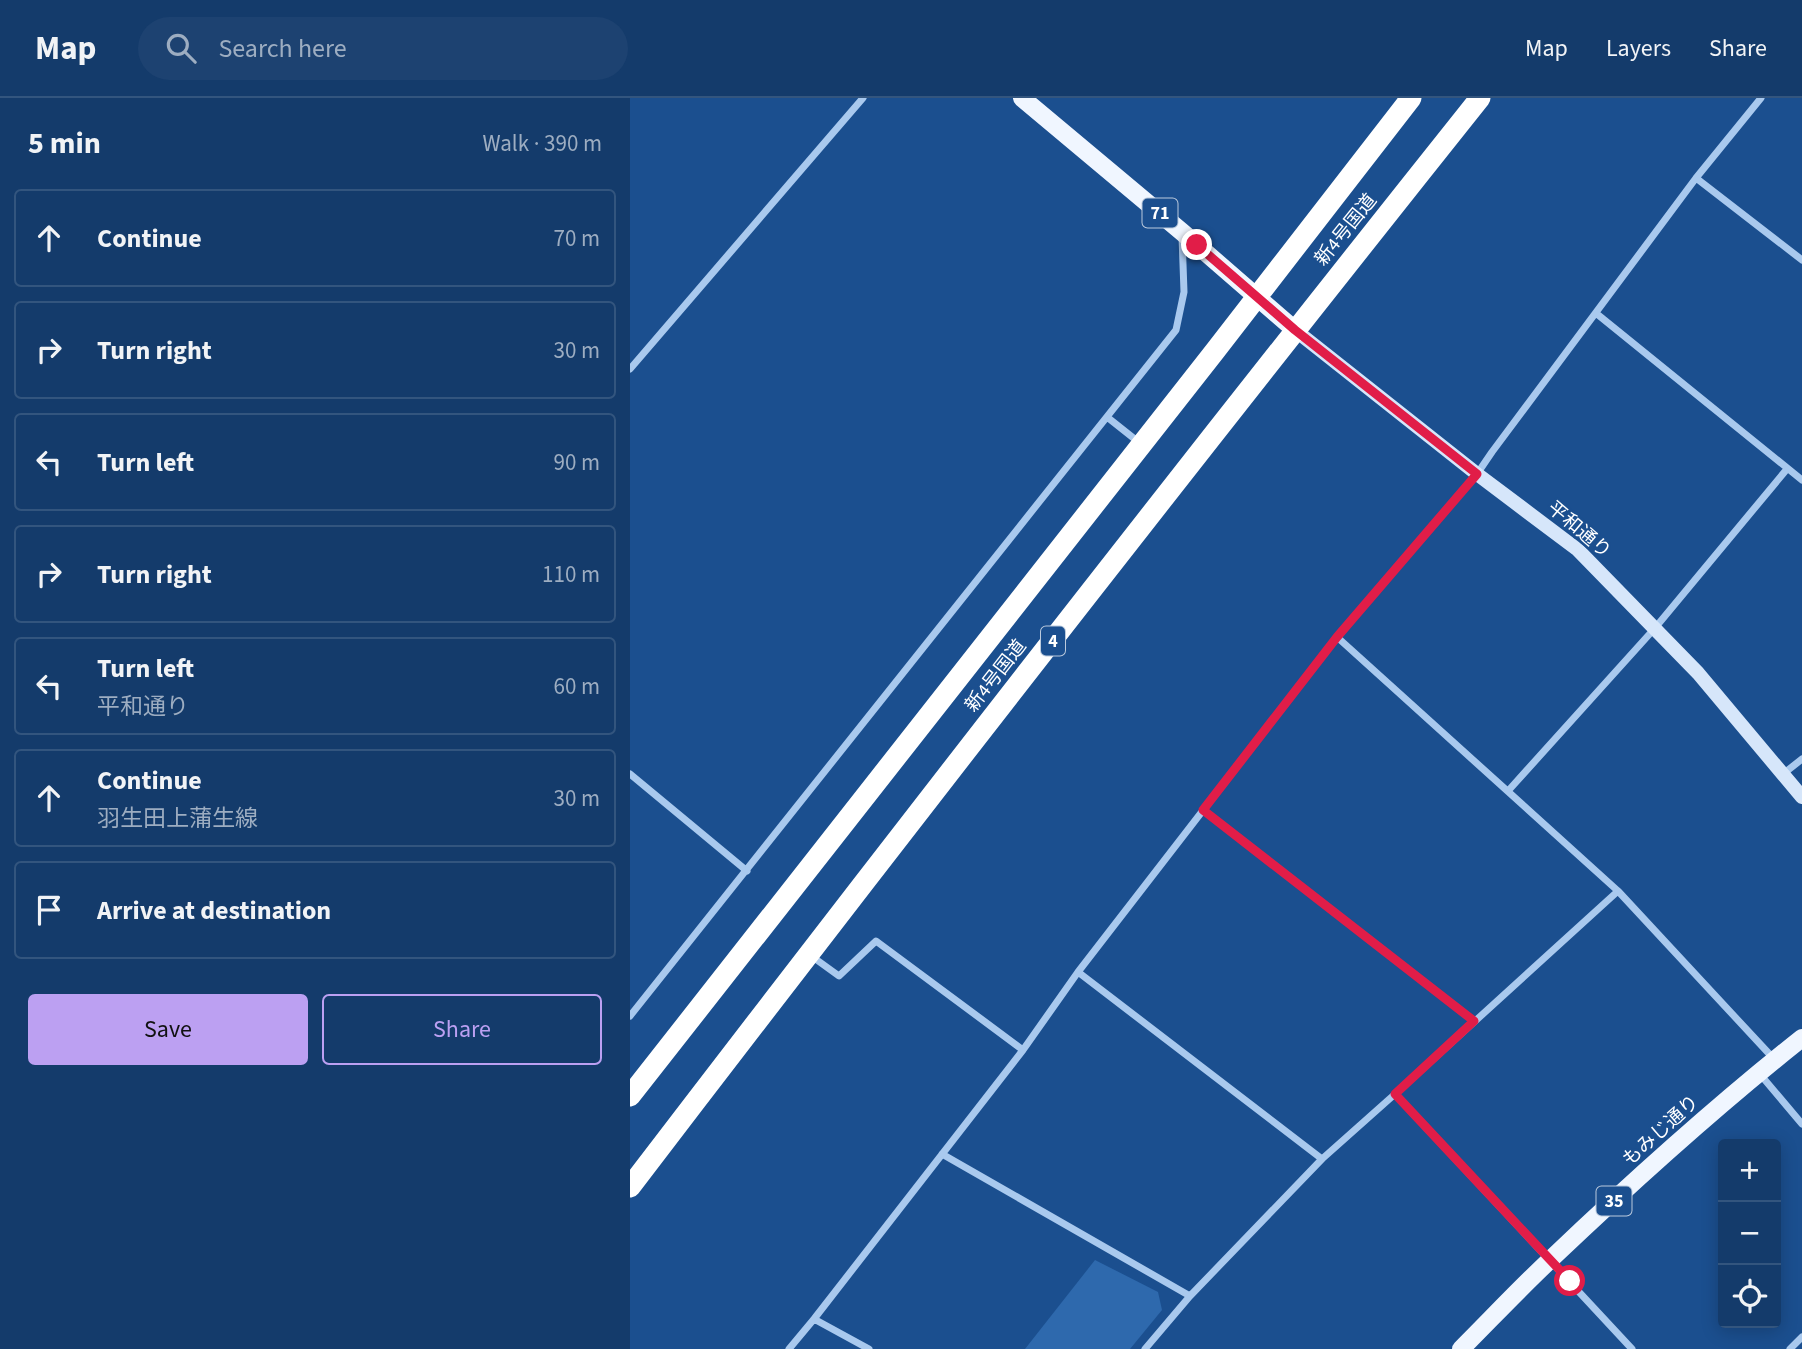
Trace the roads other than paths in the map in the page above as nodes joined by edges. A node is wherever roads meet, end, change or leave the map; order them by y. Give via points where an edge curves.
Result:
1 (863, 98) edge
2 (1022, 98) edge
3 (1411, 98) edge
4 (1480, 98) edge
5 (1761, 98) edge
6 (1696, 178) junction
7 (1182, 232) junction
8 (1802, 260) edge
9 (1257, 297) junction
10 (1597, 314) junction
11 (1295, 330) junction
12 (630, 369) edge
13 (1107, 417) junction
14 (1142, 444) junction
15 (1787, 469) junction
16 (1477, 474) junction
17 (1802, 481) edge
18 (1655, 628) junction
19 (1337, 637) junction
20 (1802, 759) edge
21 (630, 774) edge
22 (1782, 774) junction
23 (1508, 791) junction
24 (1802, 797) edge
25 (1203, 810) junction
26 (747, 871) junction
27 (1618, 891) junction
28 (809, 954) junction
29 (1079, 972) junction
30 (630, 1016) edge
31 (1474, 1021) junction
32 (1802, 1038) edge
33 (1023, 1050) junction
34 (1775, 1059) junction
35 (1758, 1073) junction
36 (1395, 1094) junction
37 (630, 1096) edge
38 (1802, 1124) edge
39 (942, 1154) junction
40 (1322, 1159) junction
41 (630, 1187) edge
42 (1549, 1260) junction
43 (1190, 1296) junction
44 (814, 1319) junction
45 (1802, 1337) edge
46 (789, 1349) edge
47 (869, 1349) edge
48 (1144, 1349) edge
49 (1461, 1349) edge
50 (1632, 1349) edge
51 (1790, 1349) edge

1 - 12 street
2 - 7 main road, 71
3 - 9 highway, 新4号国道
4 - 11 highway, 新4号国道 / 4
5 - 6 street
6 - 8 street
6 - 10 street
7 - 9 main road, 71
7 - 13 street via 1184,292 1175,330
9 - 11 main road, 71
9 - 14 highway, 新4号国道
10 - 15 street
10 - 16 street
11 - 16 street, 平和通り
11 - 28 highway, 新4号国道 / 4
13 - 14 street
13 - 26 street
14 - 37 highway, 新4号国道
15 - 17 street
15 - 18 street
16 - 18 street, 平和通り via 1578,550
16 - 19 street
18 - 22 street, 平和通り
18 - 23 street
19 - 23 street
19 - 25 street
20 - 22 street
21 - 26 street
22 - 24 street, 平和通り
23 - 27 street
25 - 29 street
25 - 31 street
26 - 30 street
27 - 31 street
27 - 34 street
28 - 33 street via 839,976 876,942
28 - 41 highway, 新4号国道 / 4
29 - 33 street
29 - 40 street
31 - 36 street
32 - 34 main road, もみじ通り / 35
33 - 39 street
34 - 35 main road, もみじ通り / 35
35 - 38 street
35 - 42 main road, もみじ通り / 35
36 - 40 street
36 - 42 street
39 - 43 street
39 - 44 street
40 - 43 street
42 - 49 main road, もみじ通り / 35
42 - 50 street
43 - 48 street
44 - 46 street
44 - 47 street
45 - 51 street

